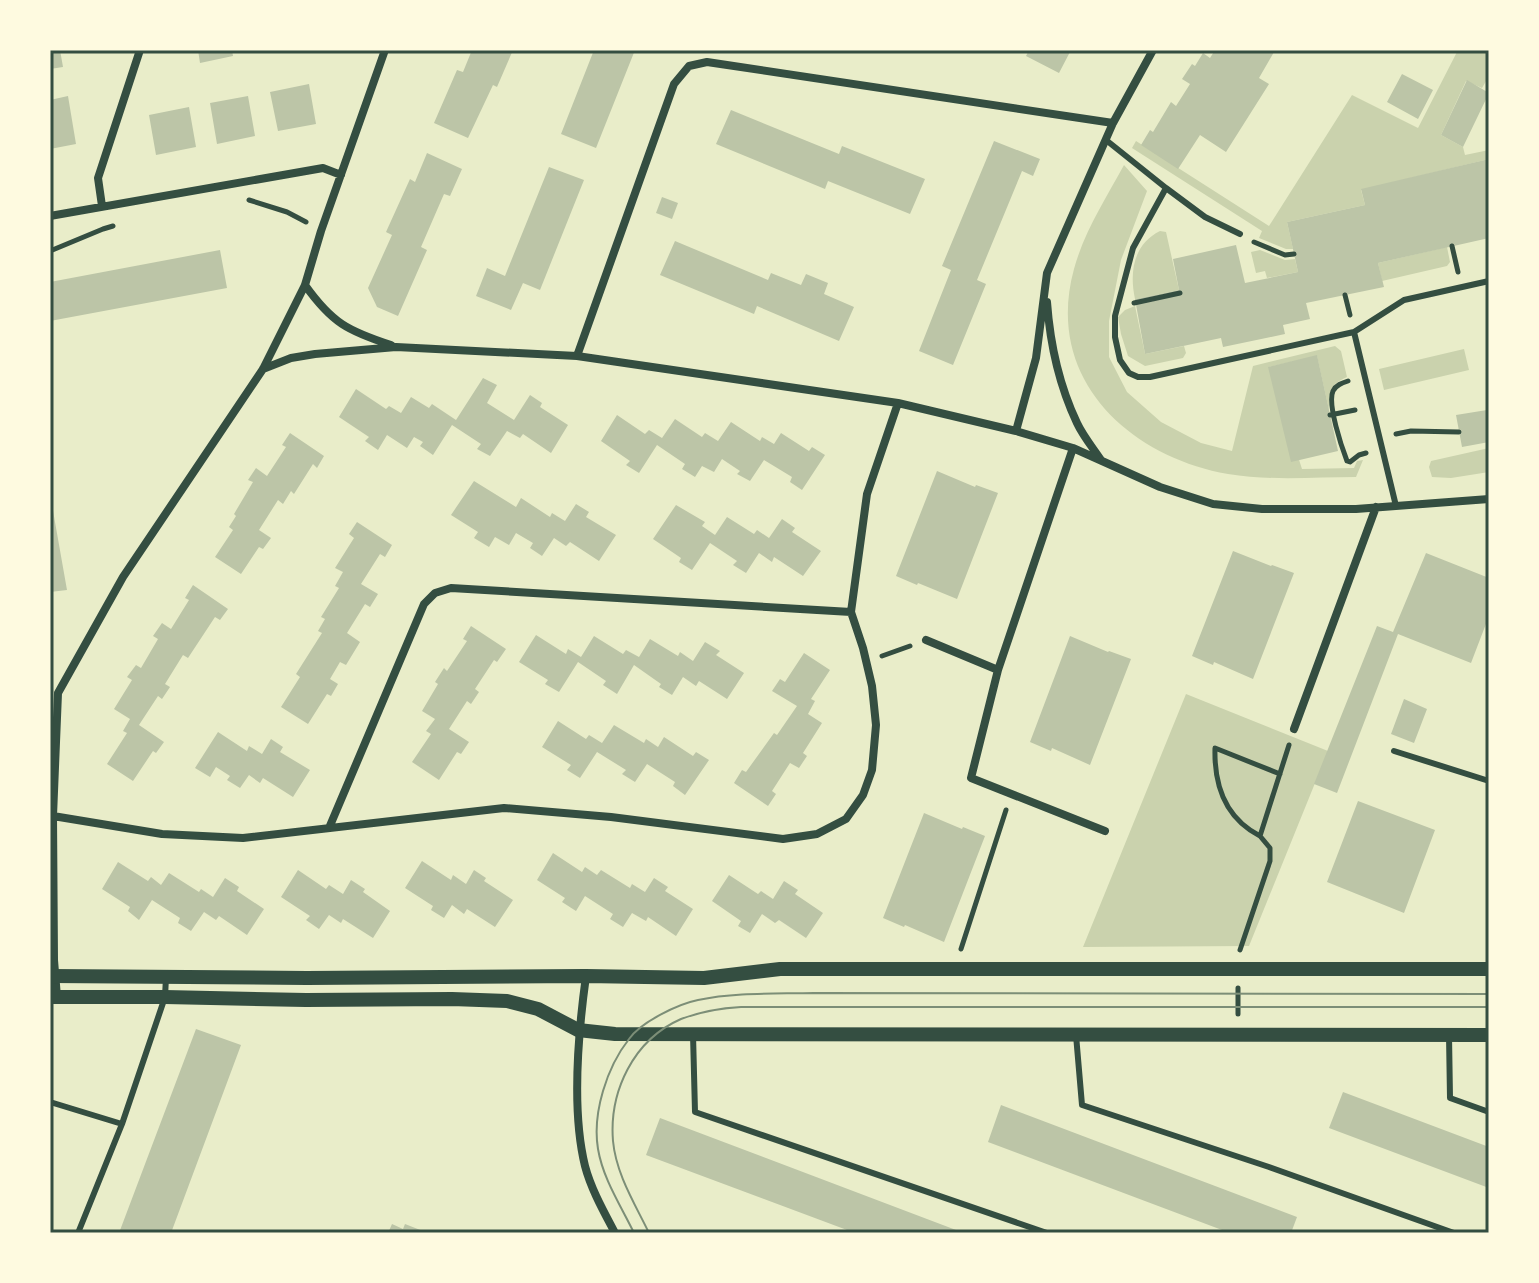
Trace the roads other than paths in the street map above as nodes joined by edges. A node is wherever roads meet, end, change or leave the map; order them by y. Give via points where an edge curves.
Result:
1 (140, 50) edge
2 (385, 50) edge
3 (1153, 50) edge
4 (1113, 123) junction
5 (1106, 140) junction
6 (341, 175) junction
7 (1166, 188) junction
8 (102, 206) junction
9 (50, 216) edge
10 (1240, 234) road end
11 (1047, 273) junction
12 (1489, 281) edge
13 (305, 285) junction
14 (1354, 332) junction
15 (396, 347) junction
16 (577, 356) junction
17 (263, 369) junction
18 (898, 403) junction
19 (1016, 431) junction
20 (1073, 448) junction
21 (1101, 461) junction
22 (1489, 499) edge
23 (1396, 506) junction
24 (1376, 507) junction
25 (851, 612) junction
26 (926, 640) road end
27 (998, 670) junction
28 (1294, 729) road end
29 (1394, 751) dead end
30 (1489, 781) edge
31 (53, 816) junction
32 (329, 828) junction
33 (1105, 831) dead end
34 (1489, 969) edge
35 (53, 976) edge
36 (586, 976) junction
37 (166, 977) junction
38 (53, 997) edge
39 (165, 997) junction
40 (578, 1030) junction
41 (693, 1034) junction
42 (1076, 1035) junction
43 (1449, 1035) junction
44 (1489, 1035) edge
45 (50, 1102) edge
46 (1489, 1112) edge
47 (122, 1124) junction
48 (78, 1233) edge
49 (615, 1233) edge
50 (1047, 1233) edge
51 (1454, 1233) edge

1 - 8 street via 98,178
2 - 6 street
3 - 4 street
4 - 5 street
4 - 16 street via 707,62 689,66 674,84
5 - 7 lane
5 - 11 street
6 - 8 street via 323,168
6 - 13 street
7 - 10 lane via 1205,217
7 - 14 lane via 1133,248 1115,316 1117,350 1129,373 1150,377
8 - 9 street
11 - 19 street via 1036,358
11 - 21 street via 1054,358 1078,425
12 - 14 lane via 1404,300
13 - 15 street via 341,324
13 - 17 street
14 - 23 lane
15 - 16 street
15 - 17 street via 315,354
16 - 18 street
17 - 31 street via 123,577 58,693
18 - 19 street
18 - 25 street via 867,494
19 - 20 street
20 - 21 street
20 - 27 street
21 - 24 street via 1213,504 1262,509
22 - 23 street
23 - 24 street
24 - 28 street
25 - 32 street via 451,588 435,593 424,604
25 - 32 street via 872,686 872,770 846,819 817,834 783,839 504,808
26 - 27 street
27 - 33 street via 971,778
29 - 30 lane
31 - 32 street via 162,834 243,838
31 - 35 street
34 - 36 street via 780,969 704,978
35 - 37 street
35 - 38 street
36 - 37 street
36 - 40 street
37 - 39 lane
38 - 39 street
39 - 40 street via 507,1001 538,1009
39 - 47 lane
40 - 41 street
40 - 49 street via 578,1126 585,1168
41 - 42 street
41 - 50 lane via 695,1112
42 - 43 street
42 - 51 lane via 1082,1105
43 - 44 street
43 - 46 lane via 1450,1098
45 - 47 lane
47 - 48 lane

